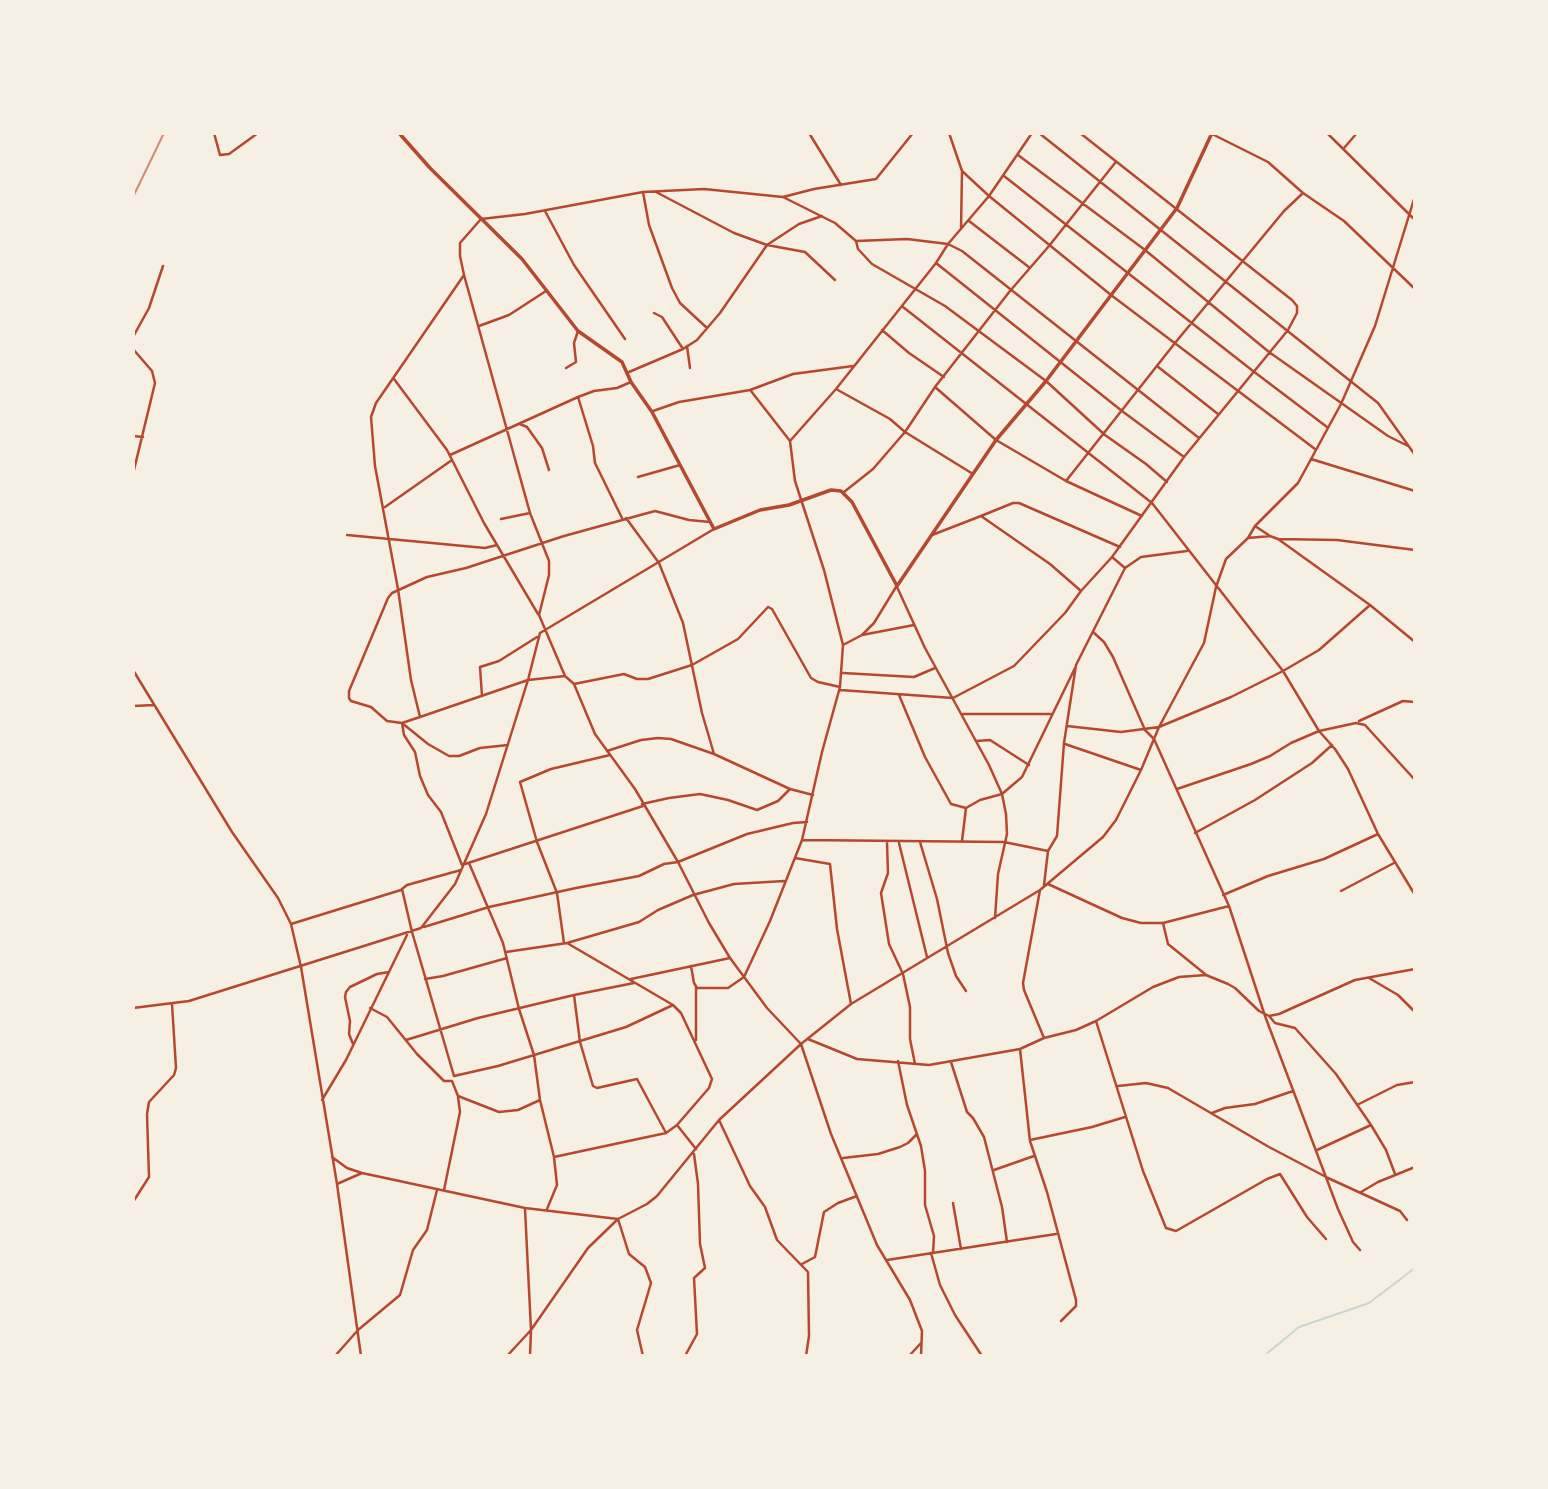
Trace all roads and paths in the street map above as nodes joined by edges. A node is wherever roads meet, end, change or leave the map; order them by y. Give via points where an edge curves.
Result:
1 (214, 133) edge
2 (258, 133) edge
3 (399, 133) edge
4 (809, 133) edge
5 (913, 133) edge
6 (949, 133) edge
7 (1032, 133) edge
8 (1040, 133) edge
9 (1080, 133) edge
10 (1211, 133) edge
11 (1327, 133) edge
12 (1357, 133) edge
13 (1344, 148) junction
14 (1017, 154) junction
15 (1115, 163) junction
16 (962, 171) junction
17 (1004, 176) junction
18 (1099, 181) junction
19 (841, 185) junction
20 (655, 191) junction
21 (643, 192) junction
22 (1303, 194) junction
23 (989, 196) junction
24 (783, 197) junction
25 (1415, 197) edge
26 (1081, 204) junction
27 (1177, 208) junction
28 (545, 211) junction
29 (1409, 214) junction
30 (822, 216) junction
31 (481, 219) junction
32 (968, 220) junction
33 (1415, 220) edge
34 (1065, 225) junction
35 (961, 229) junction
36 (1161, 229) junction
37 (856, 241) junction
38 (948, 244) junction
39 (767, 245) junction
40 (1049, 246) junction
41 (1145, 250) junction
42 (1243, 262) junction
43 (936, 263) junction
44 (163, 266) dead end
45 (1030, 268) junction
46 (1394, 269) junction
47 (1128, 273) junction
48 (464, 275) junction
49 (835, 280) dead end
50 (1227, 282) junction
51 (915, 287) junction
52 (1415, 289) edge
53 (546, 291) junction
54 (1010, 291) junction
55 (1111, 295) junction
56 (1209, 302) junction
57 (902, 306) junction
58 (995, 311) junction
59 (654, 313) dead end
60 (1192, 322) junction
61 (479, 326) junction
62 (708, 328) junction
63 (882, 330) junction
64 (1287, 330) junction
65 (578, 331) junction
66 (979, 332) junction
67 (133, 337) edge
68 (625, 339) dead end
69 (1076, 340) junction
70 (1175, 343) junction
71 (687, 346) junction
72 (133, 349) edge
73 (683, 349) junction
74 (1269, 352) junction
75 (961, 353) junction
76 (1060, 361) junction
77 (853, 366) junction
78 (1156, 366) junction
79 (566, 368) dead end
80 (690, 368) dead end
81 (629, 372) junction
82 (1253, 372) junction
83 (944, 377) junction
84 (394, 379) junction
85 (1350, 380) junction
86 (1046, 381) junction
87 (631, 382) junction
88 (935, 387) junction
89 (836, 389) junction
90 (750, 390) junction
91 (1138, 390) junction
92 (1236, 391) junction
93 (578, 397) junction
94 (1341, 404) junction
95 (1026, 405) junction
96 (1122, 411) junction
97 (652, 412) junction
98 (1218, 414) junction
99 (520, 424) junction
100 (1327, 427) junction
101 (507, 428) junction
102 (905, 432) junction
103 (1105, 435) junction
104 (133, 436) edge
105 (143, 437) junction
106 (1199, 438) junction
107 (996, 440) junction
108 (790, 441) junction
109 (1408, 446) junction
110 (1315, 449) junction
111 (1089, 454) junction
112 (450, 455) junction
113 (1415, 455) edge
114 (1184, 457) junction
115 (1311, 459) junction
116 (452, 460) junction
117 (680, 465) junction
118 (549, 470) dead end
119 (133, 474) edge
120 (973, 474) junction
121 (638, 477) dead end
122 (1066, 481) junction
123 (1167, 482) junction
124 (1415, 491) edge
125 (844, 492) junction
126 (802, 500) junction
127 (1152, 503) junction
128 (384, 508) junction
129 (530, 513) junction
130 (981, 516) junction
131 (1142, 516) junction
132 (624, 518) junction
133 (501, 519) dead end
134 (710, 522) junction
135 (1255, 526) junction
136 (715, 529) junction
137 (347, 535) dead end
138 (931, 536) junction
139 (1270, 536) junction
140 (389, 538) junction
141 (1248, 538) junction
142 (1279, 539) junction
143 (542, 543) junction
144 (497, 545) junction
145 (1120, 547) junction
146 (1415, 550) edge
147 (1187, 551) junction
148 (503, 556) junction
149 (1112, 557) junction
150 (659, 563) junction
151 (1125, 568) junction
152 (897, 586) junction
153 (1216, 587) junction
154 (398, 589) junction
155 (1081, 591) junction
156 (1370, 606) junction
157 (539, 615) junction
158 (915, 625) junction
159 (545, 628) junction
160 (1093, 632) junction
161 (862, 635) junction
162 (538, 637) junction
163 (1415, 642) edge
164 (843, 645) junction
165 (692, 665) junction
166 (1076, 665) junction
167 (936, 667) junction
168 (133, 670) edge
169 (1283, 671) junction
170 (843, 673) junction
171 (565, 676) junction
172 (528, 680) junction
173 (574, 684) junction
174 (840, 689) junction
175 (899, 695) junction
176 (482, 696) junction
177 (953, 698) junction
178 (1415, 702) edge
179 (133, 705) edge
180 (154, 705) junction
181 (962, 714) junction
182 (1051, 715) junction
183 (420, 717) junction
184 (402, 723) junction
185 (1356, 723) junction
186 (1068, 726) junction
187 (1160, 727) junction
188 (1145, 730) junction
189 (1319, 731) junction
190 (1154, 739) junction
191 (976, 741) junction
192 (1064, 743) junction
193 (508, 745) junction
194 (1332, 745) junction
195 (609, 753) junction
196 (714, 754) junction
197 (1029, 765) junction
198 (1142, 770) junction
199 (1415, 780) edge
200 (790, 789) junction
201 (1177, 790) junction
202 (1002, 794) junction
203 (813, 795) junction
204 (643, 805) junction
205 (966, 808) junction
206 (807, 822) junction
207 (1195, 833) junction
208 (1378, 834) junction
209 (802, 840) junction
210 (962, 841) junction
211 (537, 842) junction
212 (920, 842) junction
213 (1004, 842) junction
214 (887, 843) junction
215 (899, 843) junction
216 (1048, 852) junction
217 (795, 858) junction
218 (678, 862) junction
219 (1394, 862) junction
220 (469, 863) junction
221 (462, 865) junction
222 (461, 870) junction
223 (786, 881) junction
224 (1048, 884) junction
225 (1044, 886) junction
226 (403, 889) junction
227 (1040, 890) junction
228 (1341, 891) dead end
229 (557, 893) junction
230 (693, 895) junction
231 (1223, 895) junction
232 (1415, 895) edge
233 (1229, 906) junction
234 (489, 908) junction
235 (995, 918) junction
236 (1163, 923) junction
237 (291, 924) junction
238 (421, 928) junction
239 (410, 932) junction
240 (565, 943) junction
241 (947, 945) junction
242 (506, 952) junction
243 (927, 957) junction
244 (507, 958) junction
245 (730, 958) junction
246 (301, 967) junction
247 (691, 967) junction
248 (1415, 969) edge
249 (389, 972) junction
250 (903, 974) junction
251 (1206, 975) junction
252 (744, 977) junction
253 (1366, 977) junction
254 (425, 979) junction
255 (631, 979) junction
256 (635, 983) junction
257 (696, 987) junction
258 (966, 991) dead end
259 (574, 995) junction
260 (172, 1004) junction
261 (851, 1004) junction
262 (673, 1005) junction
263 (133, 1008) edge
264 (370, 1008) junction
265 (519, 1009) junction
266 (1415, 1012) edge
267 (1267, 1016) junction
268 (1097, 1021) junction
269 (440, 1030) junction
270 (1044, 1038) junction
271 (407, 1040) junction
272 (808, 1040) junction
273 (580, 1042) junction
274 (696, 1043) junction
275 (353, 1044) junction
276 (801, 1044) junction
277 (1020, 1049) junction
278 (534, 1055) junction
279 (898, 1061) junction
280 (951, 1062) junction
281 (915, 1064) junction
282 (454, 1076) junction
283 (452, 1081) junction
284 (1415, 1082) edge
285 (1117, 1086) junction
286 (1294, 1091) junction
287 (457, 1096) junction
288 (322, 1100) junction
289 (540, 1100) junction
290 (1357, 1105) junction
291 (1212, 1113) junction
292 (1125, 1117) junction
293 (719, 1120) junction
294 (677, 1125) junction
295 (1371, 1125) junction
296 (666, 1133) junction
297 (917, 1134) junction
298 (1030, 1141) junction
299 (696, 1149) junction
300 (1317, 1150) junction
301 (694, 1154) junction
302 (1034, 1156) junction
303 (332, 1157) junction
304 (554, 1157) junction
305 (841, 1158) junction
306 (1415, 1167) edge
307 (993, 1171) junction
308 (362, 1172) junction
309 (1395, 1174) junction
310 (1328, 1178) junction
311 (337, 1184) junction
312 (437, 1188) junction
313 (444, 1190) junction
314 (1360, 1194) junction
315 (857, 1196) junction
316 (133, 1202) edge
317 (953, 1203) dead end
318 (525, 1208) junction
319 (547, 1209) junction
320 (618, 1219) junction
321 (1407, 1220) dead end
322 (1056, 1234) junction
323 (1326, 1239) dead end
324 (1007, 1242) junction
325 (961, 1249) junction
326 (1360, 1250) dead end
327 (932, 1253) junction
328 (885, 1260) junction
329 (802, 1264) junction
330 (1061, 1321) dead end
331 (359, 1330) junction
332 (531, 1330) junction
333 (922, 1343) junction
334 (335, 1356) edge
335 (361, 1356) edge
336 (507, 1356) edge
337 (530, 1356) edge
338 (643, 1356) edge
339 (685, 1356) edge
340 (806, 1356) edge
341 (909, 1356) edge
342 (920, 1356) edge
343 (982, 1356) edge

1 - 2 street via 220,155 229,154
3 - 31 street
4 - 19 street
5 - 19 street via 876,179
6 - 16 street
7 - 14 street
8 - 18 street
9 - 15 street
10 - 22 street via 1268,162
10 - 27 street
11 - 13 street
12 - 13 street
13 - 29 street
14 - 17 street
14 - 26 street
15 - 18 street
15 - 27 street
16 - 23 street
16 - 35 street
17 - 23 street
17 - 34 street
18 - 26 street
18 - 36 street
19 - 24 street
20 - 21 street
20 - 24 street via 704,189
20 - 39 street
21 - 28 street
21 - 62 street via 649,225 672,288 680,303
22 - 42 street
22 - 46 street via 1343,221
23 - 32 street
23 - 40 street
24 - 30 street
25 - 29 street
26 - 34 street
26 - 41 street
27 - 36 street
27 - 42 street
28 - 31 street
28 - 68 street via 574,265
29 - 33 street
29 - 46 street
30 - 37 street
30 - 39 street via 799,224
31 - 48 street via 460,243
31 - 53 street via 522,259
32 - 35 street
32 - 45 street
34 - 40 street
34 - 47 street
35 - 38 street
36 - 41 street
36 - 50 street
37 - 38 street via 896,238
37 - 51 street via 872,264
38 - 43 street
38 - 54 street
39 - 49 street via 805,252
39 - 62 street
40 - 45 street
40 - 55 street
41 - 47 street
41 - 56 street
42 - 50 street
42 - 64 street via 1297,306
43 - 51 street
43 - 58 street
44 - 67 street
45 - 54 street
46 - 52 street
46 - 85 street
47 - 55 street
47 - 60 street
48 - 61 street
48 - 84 street
50 - 56 street
50 - 64 street
51 - 57 street
51 - 66 street
53 - 61 street via 509,315
53 - 65 street
54 - 58 street
54 - 69 street
55 - 69 street
55 - 70 street
56 - 60 street
56 - 74 street
57 - 63 street
57 - 75 street
58 - 66 street
58 - 76 street
59 - 73 street via 662,317
60 - 70 street
60 - 82 street
61 - 101 street
62 - 71 street
63 - 77 street
63 - 83 street
64 - 74 street
64 - 85 street
65 - 79 street via 576,362
65 - 81 street
66 - 75 street
66 - 86 street
69 - 76 street
69 - 91 street
70 - 78 street
70 - 92 street
71 - 73 street
71 - 80 street
72 - 105 street via 155,379
73 - 81 street
74 - 82 street
74 - 94 street
75 - 83 street
75 - 95 street
76 - 86 street
76 - 96 street
77 - 89 street
77 - 90 street via 793,374
78 - 91 street
78 - 98 street
81 - 87 street
82 - 92 street
82 - 100 street
83 - 88 street
84 - 112 street
84 - 128 street via 370,417
85 - 94 street
85 - 109 street via 1378,403
86 - 95 street
86 - 103 street
87 - 93 street
87 - 97 street
88 - 102 street
88 - 107 street
89 - 102 street
89 - 108 street
90 - 97 street via 679,402
90 - 108 street
91 - 96 street
91 - 106 street
92 - 98 street
92 - 110 street
93 - 99 street
93 - 132 street via 595,463
94 - 100 street
94 - 109 street
95 - 107 street
95 - 111 street
96 - 103 street
96 - 114 street
97 - 117 street
98 - 106 street
99 - 101 street
99 - 118 street via 541,448
100 - 110 street
101 - 112 street
101 - 129 street
102 - 120 street
102 - 125 street via 873,469
103 - 111 street
103 - 123 street
104 - 105 street
105 - 119 street
106 - 114 street
107 - 120 street
107 - 122 street
108 - 126 street
109 - 113 street
110 - 115 street
111 - 122 street
111 - 127 street
112 - 116 street
114 - 123 street
115 - 124 street
115 - 135 street via 1298,482
116 - 128 street
116 - 144 street
117 - 121 street
117 - 134 street
120 - 138 street
122 - 131 street
123 - 127 street
125 - 126 street via 831,490
125 - 152 street
126 - 136 street via 750,513
126 - 164 street
127 - 131 street
127 - 147 street
128 - 140 street
129 - 133 street
129 - 143 street
130 - 138 street
130 - 145 street via 1019,503
130 - 155 street
131 - 145 street
132 - 134 street via 657,511
132 - 143 street
132 - 150 street
134 - 136 street
135 - 139 street
135 - 141 street
136 - 150 street
137 - 140 street
138 - 152 street
139 - 141 street
139 - 142 street
140 - 144 street via 485,548
140 - 154 street
141 - 153 street via 1226,559
142 - 146 street
142 - 156 street
143 - 148 street
143 - 157 street via 550,568
144 - 148 street
145 - 149 street
147 - 151 street via 1141,557
147 - 153 street
148 - 154 street
148 - 157 street
149 - 151 street
149 - 155 street
150 - 159 street
150 - 165 street via 683,624
151 - 160 street
152 - 158 street
152 - 161 street
153 - 169 street
153 - 187 street via 1204,643
154 - 183 street via 406,660
154 - 184 street via 388,598 348,695 387,721
155 - 177 street via 1014,666
156 - 163 street
156 - 169 street via 1319,650
157 - 159 street
158 - 161 street
158 - 167 street
159 - 162 street
159 - 171 street
160 - 166 street
160 - 188 street via 1113,657
161 - 164 street
162 - 172 street
162 - 176 street via 480,667
164 - 170 street
165 - 173 street via 648,679 624,674
165 - 174 street via 738,639 768,607 811,678
165 - 196 street
166 - 182 street
166 - 186 street
167 - 170 street via 914,677
167 - 177 street
168 - 180 street
169 - 187 street
169 - 189 street
170 - 174 street
171 - 172 street
171 - 173 street
172 - 176 street
172 - 193 street
173 - 195 street via 595,734
174 - 175 street
174 - 203 street
175 - 177 street
175 - 205 street via 951,804
176 - 183 street
177 - 181 street
178 - 185 street via 1403,701
179 - 180 street
180 - 237 street
181 - 182 street
181 - 191 street
182 - 197 street
183 - 184 street
184 - 193 street via 454,757
184 - 221 street via 428,795 441,812
185 - 189 street
185 - 199 street via 1365,725
186 - 188 street
186 - 192 street
187 - 188 street
187 - 190 street
188 - 190 street
189 - 194 street
189 - 201 street via 1261,760
190 - 198 street
190 - 201 street
191 - 197 street via 990,740
191 - 202 street
192 - 198 street
192 - 216 street via 1058,830
193 - 221 street
194 - 207 street via 1255,800
194 - 208 street
195 - 196 street via 658,738
195 - 204 street
195 - 211 street via 520,782
196 - 200 street
197 - 202 street via 1018,782
198 - 224 street via 1103,837
200 - 203 street
200 - 204 street via 778,801 757,810 700,794
201 - 207 street
202 - 205 street
202 - 213 street via 1008,828
203 - 206 street
204 - 211 street
204 - 218 street
205 - 210 street
206 - 209 street
206 - 218 street via 747,834
207 - 231 street
208 - 219 street
208 - 231 street
209 - 214 street
209 - 217 street
210 - 212 street
210 - 213 street
211 - 220 street
211 - 229 street
212 - 215 street
212 - 241 street
213 - 216 street
213 - 235 street
214 - 215 street
214 - 250 street via 888,873 881,893 889,944
215 - 243 street
216 - 225 street
217 - 223 street
217 - 261 street via 830,864
218 - 229 street via 639,876
218 - 230 street
219 - 228 street
219 - 232 street
220 - 221 street
220 - 234 street
221 - 222 street
222 - 226 street
222 - 238 street via 446,898
223 - 230 street via 747,881
223 - 252 street
224 - 225 street
224 - 236 street via 1122,918
225 - 227 street
226 - 237 street
226 - 239 street
227 - 235 street
227 - 270 street via 1023,983
229 - 234 street
229 - 240 street
230 - 240 street via 639,922
230 - 245 street
231 - 233 street
233 - 236 street
233 - 267 street
234 - 238 street
234 - 242 street
235 - 241 street
236 - 251 street via 1168,944
237 - 246 street
238 - 239 street
239 - 246 street
239 - 249 street
239 - 254 street
240 - 242 street
240 - 255 street
241 - 243 street
241 - 258 street via 956,976
242 - 244 street
243 - 250 street
244 - 254 street
244 - 265 street
245 - 247 street
245 - 252 street
246 - 260 street
246 - 288 street
247 - 255 street
247 - 257 street
248 - 253 street
249 - 264 street
249 - 275 street via 346,992
250 - 261 street
250 - 281 street
251 - 267 street via 1235,988
251 - 268 street via 1165,982
252 - 257 street via 728,988
252 - 276 street
253 - 266 street via 1398,995
253 - 267 street
254 - 269 street
255 - 256 street
256 - 259 street
256 - 262 street
257 - 274 street
259 - 265 street
259 - 273 street
260 - 263 street
260 - 316 street via 176,1068 149,1102 149,1177
261 - 272 street
262 - 273 street
262 - 274 street
264 - 271 street via 387,1017
264 - 275 street
265 - 269 street
265 - 278 street
267 - 286 street
267 - 290 street via 1295,1028
268 - 270 street
268 - 285 street
269 - 271 street
269 - 282 street
270 - 277 street
271 - 283 street via 444,1081
272 - 276 street
272 - 279 street via 858,1059
273 - 278 street
273 - 296 street via 593,1086 637,1079
274 - 294 street via 712,1082
275 - 288 street
276 - 293 street
276 - 305 street
277 - 280 street
277 - 298 street
278 - 282 street
278 - 289 street
279 - 281 street
279 - 297 street
280 - 281 street
280 - 307 street via 967,1112 984,1137
282 - 283 street
283 - 287 street
284 - 290 street
285 - 291 street via 1168,1088
285 - 292 street
286 - 291 street
286 - 300 street
287 - 289 street via 499,1112
287 - 313 street via 460,1112
288 - 303 street
289 - 304 street
290 - 295 street
291 - 310 street
292 - 298 street
292 - 323 street via 1166,1228 1176,1231 1280,1174
293 - 299 street
293 - 329 street via 765,1207 777,1240
294 - 296 street
294 - 299 street
295 - 300 street
295 - 309 street
296 - 304 street
297 - 305 street via 908,1143 878,1154
297 - 327 street via 925,1171 925,1205 934,1236
298 - 302 street
299 - 301 street
300 - 310 street
301 - 320 street via 648,1204
301 - 339 street via 705,1268 694,1278 697,1335
302 - 307 street
302 - 322 street
303 - 308 street
303 - 311 street
304 - 319 street via 557,1185
305 - 315 street
306 - 309 street
307 - 324 street
308 - 311 street
308 - 312 street
309 - 314 street
310 - 314 street
310 - 326 street
311 - 331 street
312 - 313 street
312 - 331 street via 427,1230 413,1250 403,1290
313 - 318 street
314 - 321 street via 1400,1211
315 - 328 street
315 - 329 street via 824,1212 815,1257
317 - 325 street
318 - 319 street
318 - 332 street
319 - 320 street
320 - 332 street via 588,1248
320 - 338 street via 629,1254 645,1266 651,1283 637,1330
322 - 324 street
322 - 330 street via 1076,1300
324 - 325 street
325 - 327 street
327 - 328 street
327 - 343 street via 940,1285
328 - 333 street via 910,1300
329 - 340 street via 809,1279
331 - 334 street
331 - 335 street
332 - 336 street
332 - 337 street
333 - 341 street
333 - 342 street

